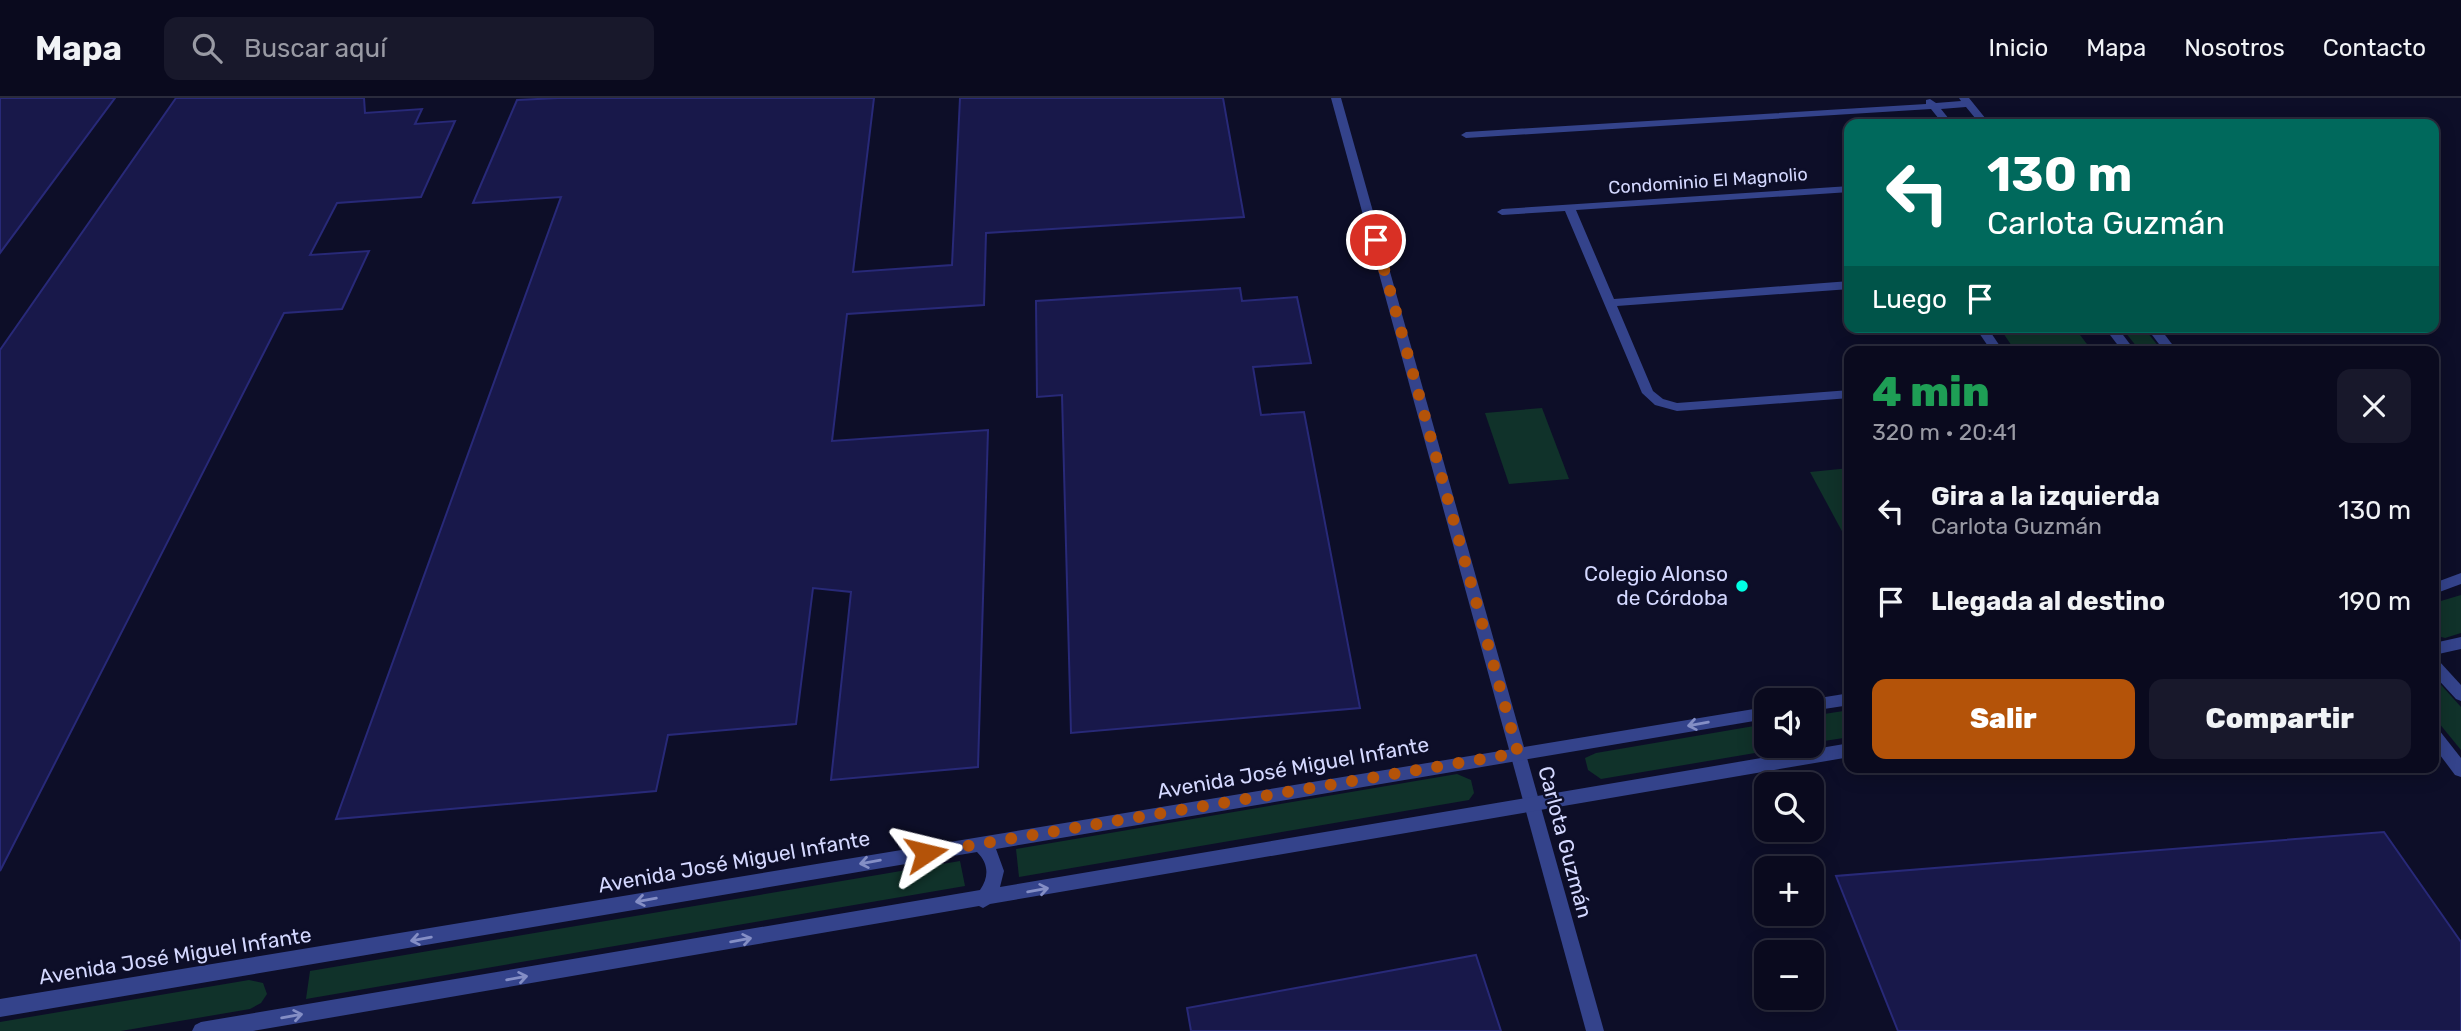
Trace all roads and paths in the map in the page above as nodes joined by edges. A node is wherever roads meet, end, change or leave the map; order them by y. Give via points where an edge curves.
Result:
1 (1336, 98) edge
2 (1966, 101) edge
3 (1930, 102) edge
4 (1944, 119) edge
5 (1981, 119) edge
6 (1466, 135) dead end
7 (1844, 189) edge
8 (1569, 208) junction
9 (1502, 212) dead end
10 (1844, 285) edge
11 (1610, 303) junction
12 (1844, 394) edge
13 (2461, 579) edge
14 (2439, 587) edge
15 (2461, 643) edge
16 (2439, 648) edge
17 (2439, 671) edge
18 (2461, 695) edge
19 (1844, 700) edge
20 (1824, 703) edge
21 (1754, 715) edge
22 (2439, 741) edge
23 (1844, 751) edge
24 (1518, 753) junction
25 (2461, 770) edge
26 (1532, 803) junction
27 (980, 844) junction
28 (982, 900) junction
29 (0, 1008) edge
30 (201, 1031) edge
31 (1595, 1031) edge

1 - 24 street, Carlota Guzmán
2 - 3 street
2 - 5 street
3 - 4 street
3 - 6 street
7 - 8 street, Condominio El Magnolio
8 - 9 street, Condominio El Magnolio
8 - 11 street
10 - 11 street
11 - 12 street via 1648,393 1659,402 1677,407
13 - 14 street
15 - 16 street
17 - 18 street
19 - 20 street
21 -> 24 street, Avenida José Miguel Infante
22 - 25 street
23 - 26 street
24 - 26 street, Carlota Guzmán
24 - 27 street, Avenida José Miguel Infante
28 -> 26 street
26 - 31 street, Carlota Guzmán
27 - 28 street via 994,859 996,870
27 -> 29 street, Avenida José Miguel Infante
30 -> 28 street

